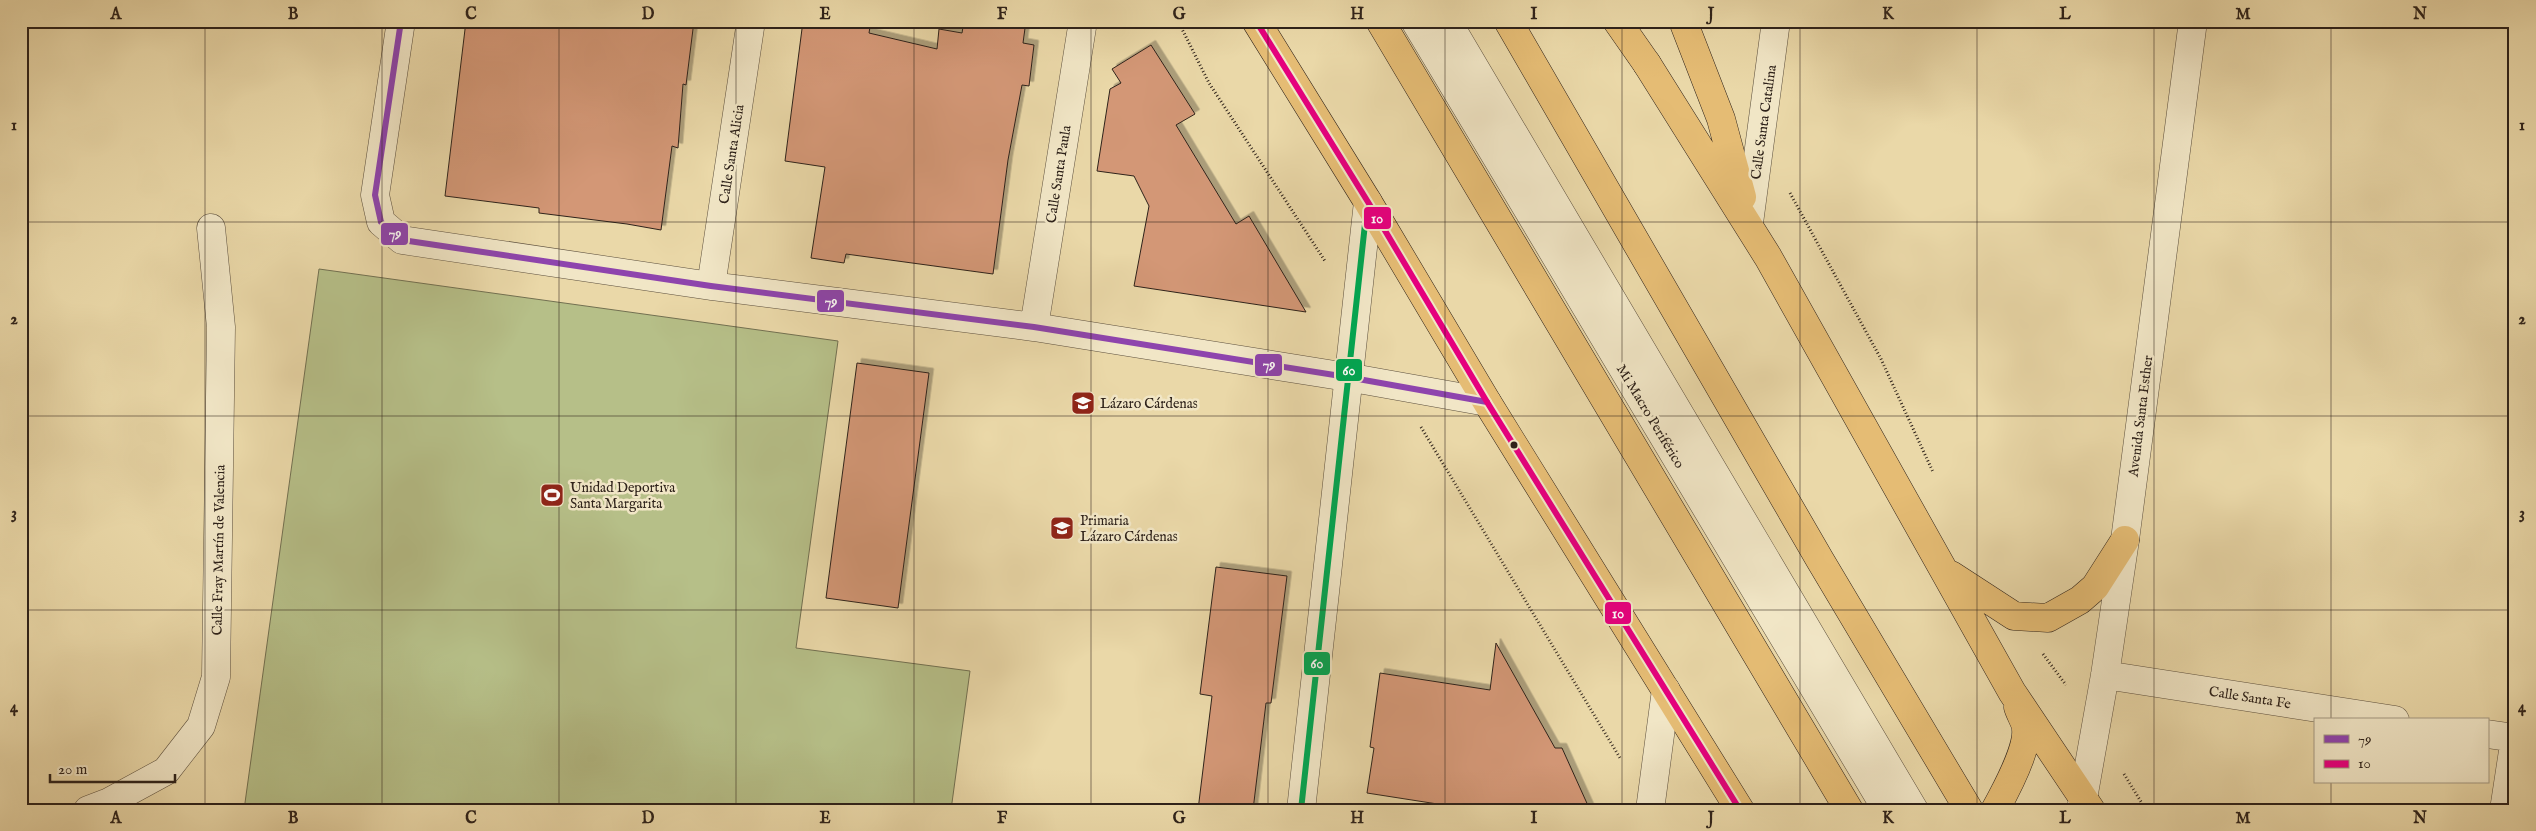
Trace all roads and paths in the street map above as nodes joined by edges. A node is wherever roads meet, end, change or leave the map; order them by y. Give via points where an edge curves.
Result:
1 (401, 21) edge
2 (751, 21) edge
3 (1083, 21) edge
4 (1256, 21) edge
5 (1380, 21) edge
6 (1415, 21) edge
7 (1447, 21) edge
8 (1508, 21) edge
9 (1617, 21) edge
10 (1683, 21) edge
11 (1776, 21) edge
12 (2193, 21) edge
13 (1786, 186) dead end
14 (1368, 202) junction
15 (1749, 223) junction
16 (211, 228) dead end
17 (711, 286) junction
18 (1034, 327) junction
19 (1347, 377) junction
20 (1487, 402) junction
21 (1937, 481) dead end
22 (2125, 540) junction
23 (1944, 570) junction
24 (2014, 616) junction
25 (2105, 674) junction
26 (1666, 690) junction
27 (2012, 692) junction
28 (2382, 718) edge
29 (2095, 726) junction
30 (2488, 734) edge
31 (2515, 738) edge
32 (2081, 806) edge
33 (88, 810) edge
34 (1300, 810) edge
35 (1650, 810) edge
36 (1740, 810) edge
37 (1849, 810) edge
38 (1887, 810) edge
39 (1914, 810) edge
40 (1969, 810) edge
41 (1995, 810) edge
42 (2146, 810) edge
43 (2504, 810) edge

1 - 17 street via 374,195 381,222 402,240
2 - 17 street, Calle Santa Alicia
3 - 18 street, Calle Santa Paula
4 - 14 main road
5 - 37 main road
6 - 38 street, Mi Macro Periférico
7 - 39 street, Mi Macro Periférico
8 - 40 main road via 1820,560
9 - 15 main road
10 - 15 main road via 1722,119
11 - 15 street, Calle Santa Catalina
12 - 22 street, Avenida Santa Esther
13 - 21 path via 1881,359
14 - 19 street
14 - 20 main road
15 - 23 main road
16 - 33 street, Calle Fray Martín de Valencia via 222,327 216,677 201,726 166,771
17 - 18 street
18 - 19 street
19 - 20 street
19 - 34 street
20 - 26 main road
22 - 24 main road via 2095,587 2080,600 2048,618
22 - 25 street, Avenida Santa Esther
23 - 24 main road
23 - 27 main road
24 - 29 path
25 - 28 street, Calle Santa Fe
25 - 29 street, Avenida Santa Esther
26 - 35 street
26 - 36 main road
27 - 32 main road
27 - 41 main road via 2026,730 2012,777
29 - 32 street, Avenida Santa Esther
29 - 42 path
30 - 31 street
31 - 43 street

